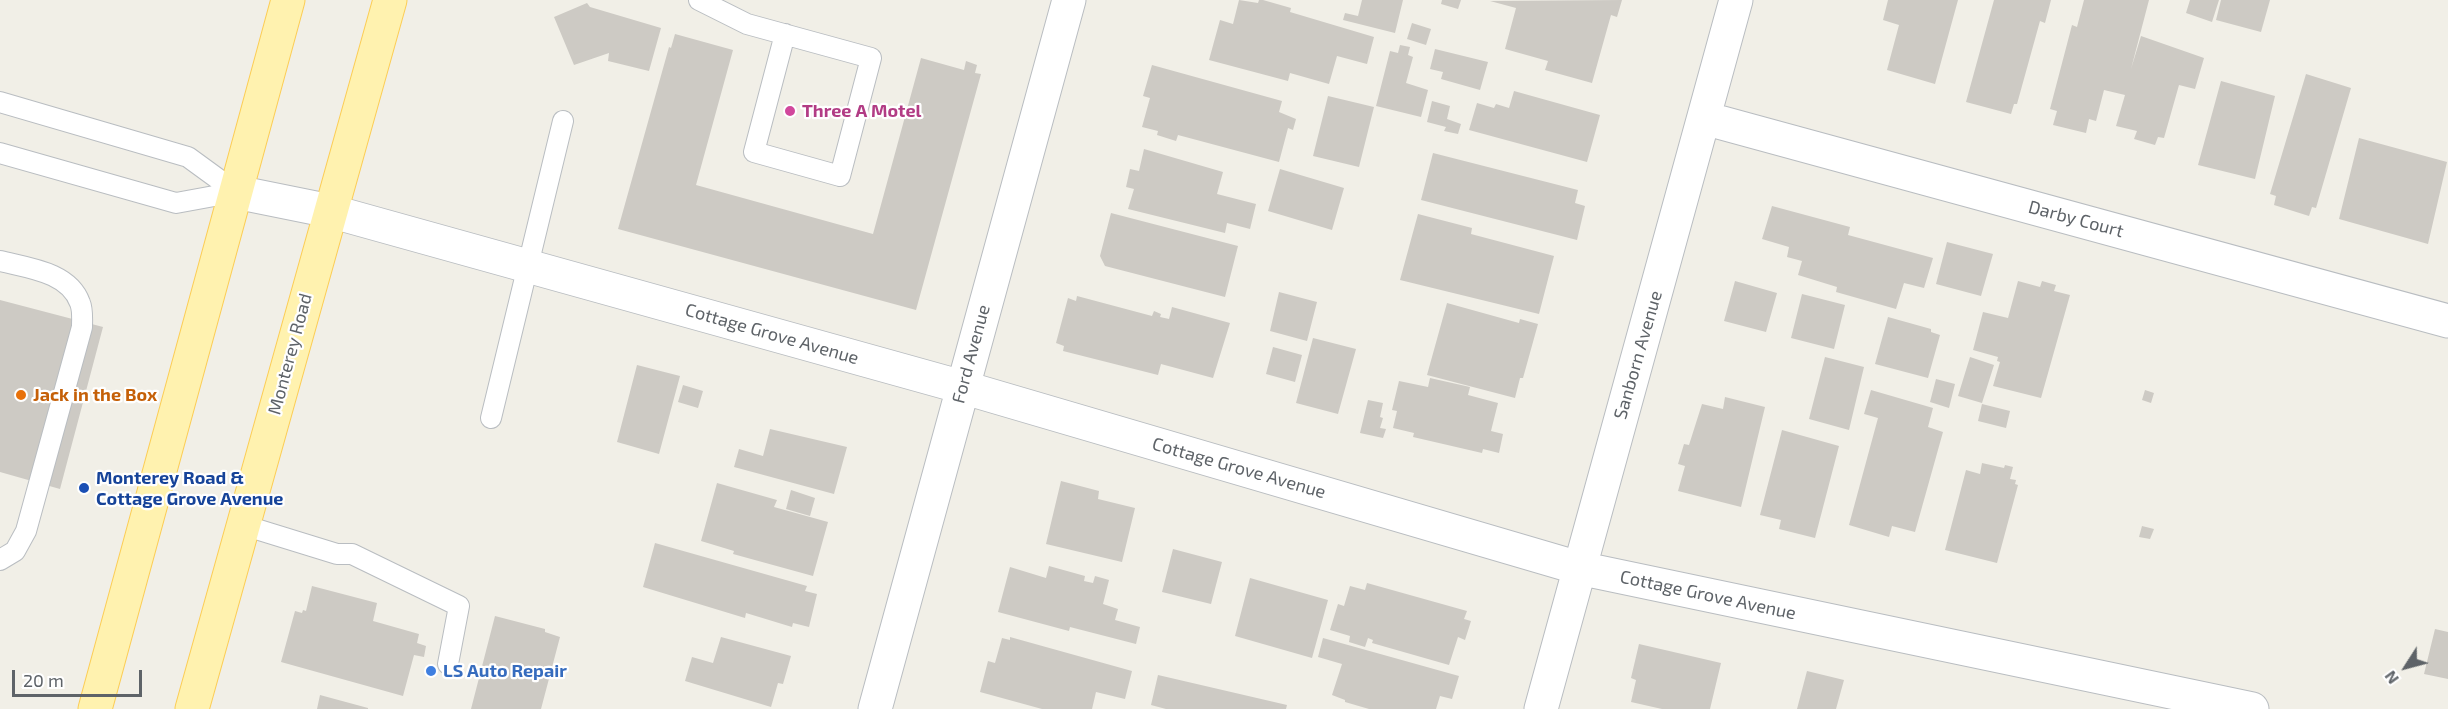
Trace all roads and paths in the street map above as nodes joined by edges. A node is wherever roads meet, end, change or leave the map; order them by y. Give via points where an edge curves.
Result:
1 (288, 0) edge
2 (390, 0) edge
3 (699, 0) edge
4 (1069, 0) edge
5 (1736, 0) edge
6 (785, 34) junction
7 (0, 102) edge
8 (1704, 118) junction
9 (563, 121) dead end
10 (0, 153) edge
11 (236, 192) junction
12 (330, 211) junction
13 (0, 261) edge
14 (530, 267) junction
15 (2448, 321) edge
16 (962, 387) junction
17 (491, 418) dead end
18 (243, 525) junction
19 (0, 560) edge
20 (1579, 568) junction
21 (448, 664) dead end
22 (95, 709) edge
23 (192, 709) edge
24 (875, 709) edge
25 (1541, 709) edge
26 (2252, 709) edge

1 - 11 main road
2 - 12 main road, Monterey Road
3 - 6 lane via 747,24
4 - 16 street, Ford Avenue
5 - 8 street, Sanborn Avenue
6 - 6 lane via 871,58 840,176 753,152
7 - 11 lane via 188,157
8 - 15 street, Darby Court
8 - 20 street, Sanborn Avenue
9 - 14 lane
10 - 11 lane via 176,203
11 - 12 street, Cottage Grove Avenue
11 - 22 main road
12 - 14 street, Cottage Grove Avenue
12 - 18 main road, Monterey Road
13 - 19 lane via 51,274 70,286 81,304 82,327 26,531 15,551
14 - 16 street, Cottage Grove Avenue
14 - 17 lane
16 - 20 street, Cottage Grove Avenue
16 - 24 street, Ford Avenue
18 - 21 lane via 337,554 352,554 459,606
18 - 23 main road, Monterey Road
20 - 25 street, Sanborn Avenue
20 - 26 street, Cottage Grove Avenue

